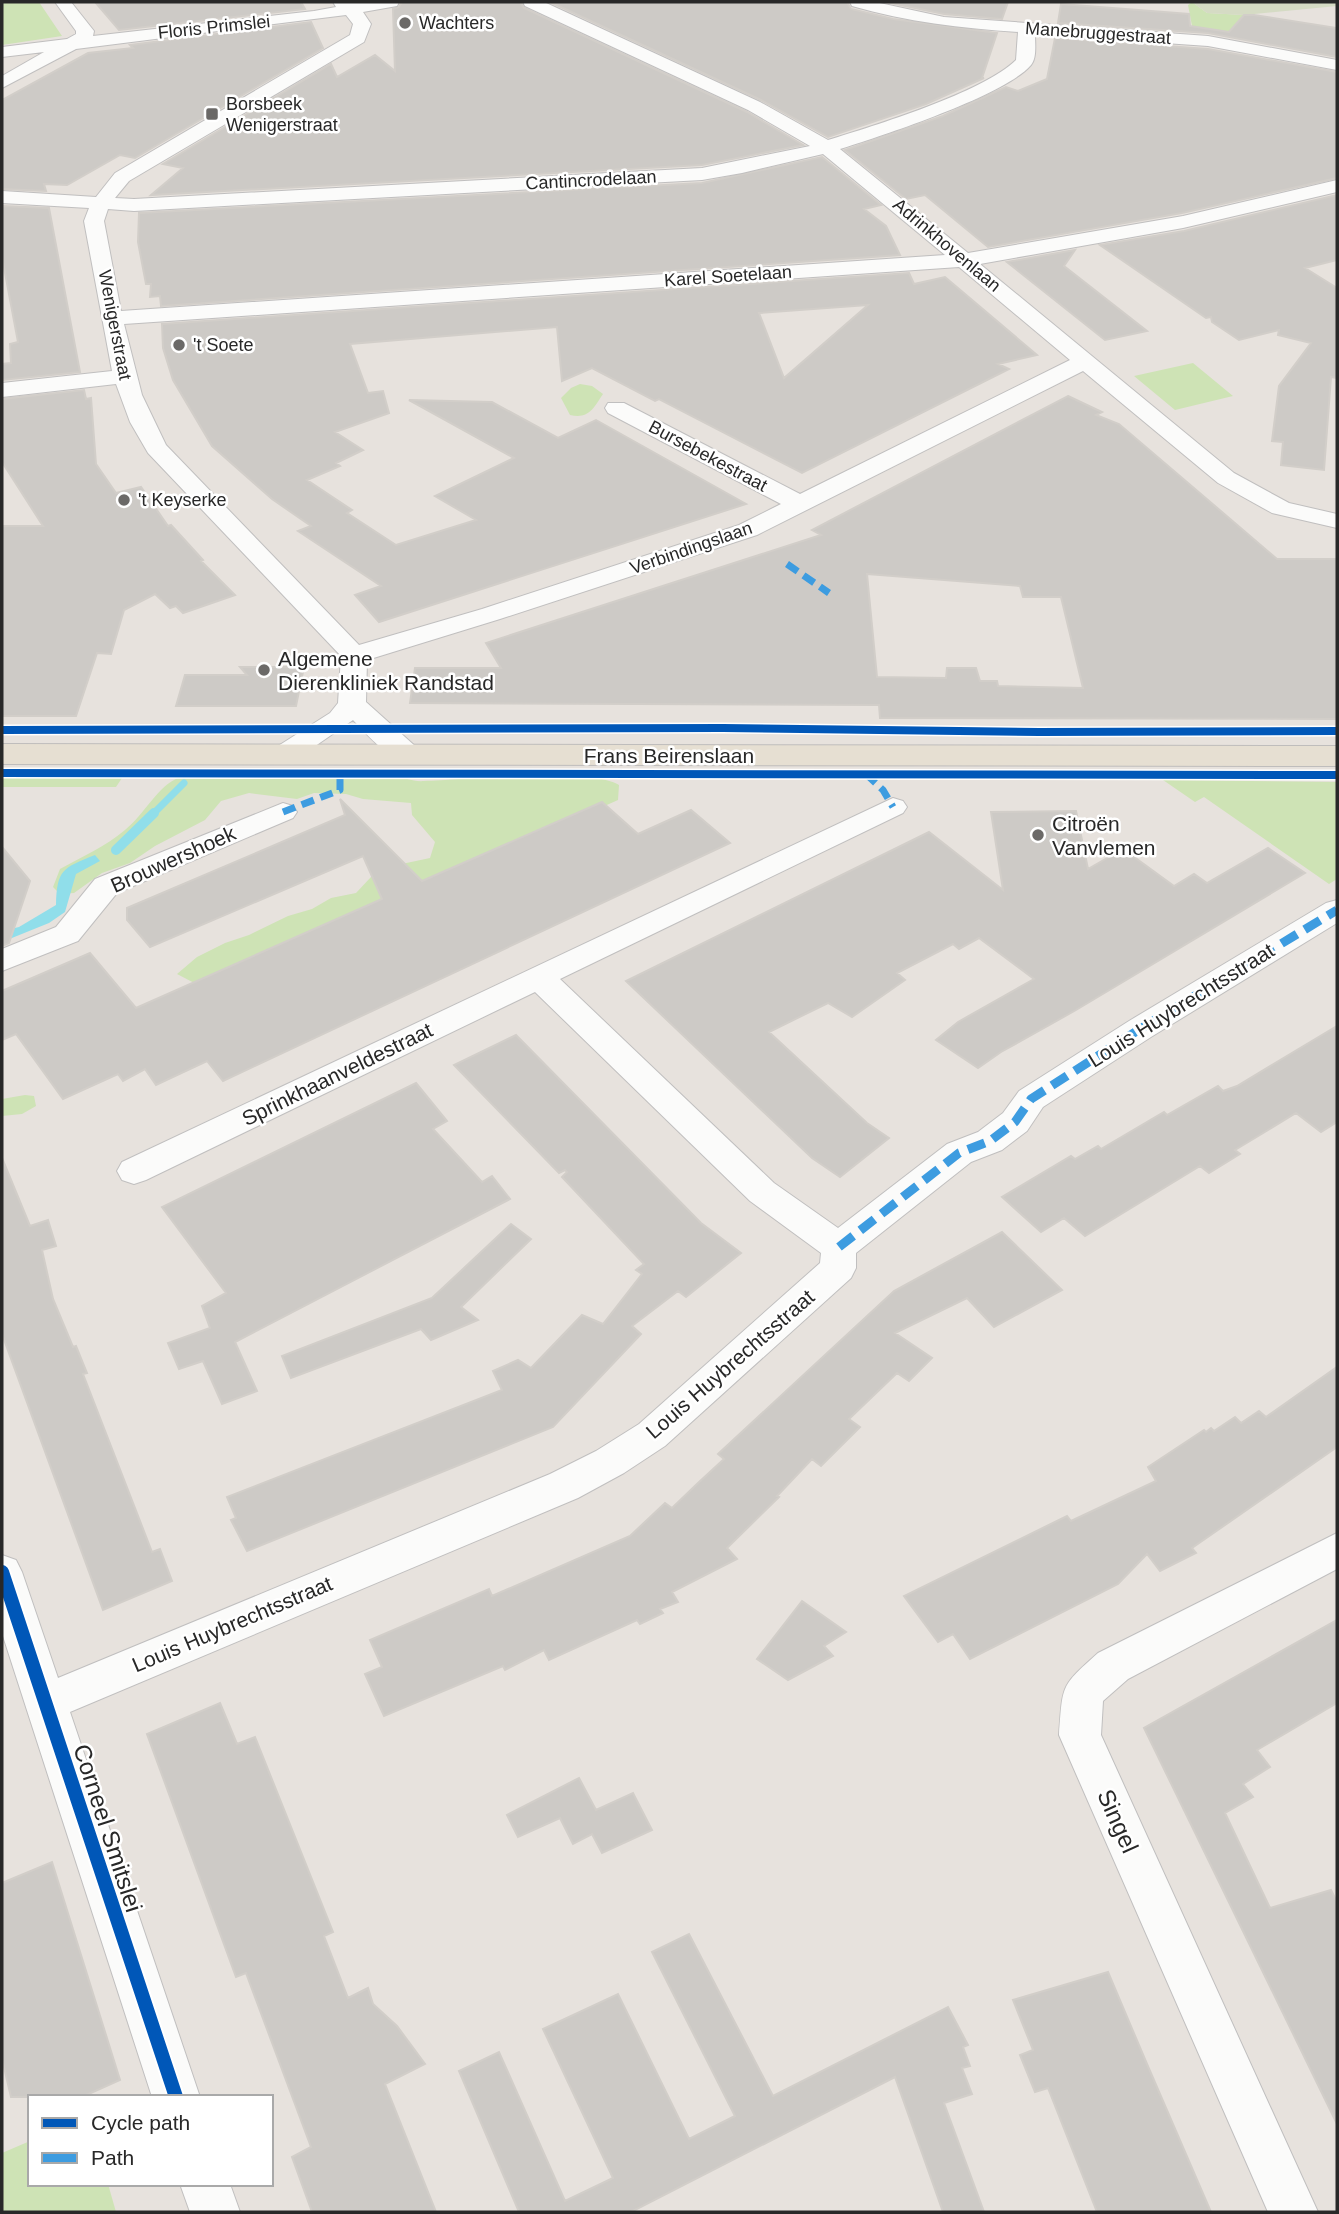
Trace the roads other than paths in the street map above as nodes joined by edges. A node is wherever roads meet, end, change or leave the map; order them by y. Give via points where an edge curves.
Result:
1 (63, 2) edge
2 (391, 2) edge
3 (531, 2) edge
4 (858, 2) edge
5 (345, 6) edge
6 (1027, 28) junction
7 (78, 43) junction
8 (2, 52) edge
9 (1337, 65) edge
10 (2, 82) edge
11 (828, 148) junction
12 (1337, 186) edge
13 (2, 197) edge
14 (101, 202) junction
15 (967, 260) junction
16 (113, 318) junction
17 (1086, 361) junction
18 (124, 376) junction
19 (2, 390) edge
20 (617, 408) dead end
21 (800, 504) junction
22 (1337, 521) edge
23 (354, 655) junction
24 (352, 704) junction
25 (2, 754) edge
26 (285, 754) junction
27 (411, 755) junction
28 (1337, 756) edge
29 (893, 807) dead end
30 (283, 812) dead end
31 (1337, 910) edge
32 (2, 961) edge
33 (539, 977) junction
34 (134, 1171) dead end
35 (839, 1247) junction
36 (1337, 1550) edge
37 (2, 1572) edge
38 (44, 1703) junction
39 (175, 2095) edge
40 (206, 2186) edge
41 (215, 2212) edge
42 (1293, 2212) edge

1 - 7 street via 85,32
2 - 5 street, Floris Primslei
3 - 11 street, Adrinkhovenlaan via 754,106
4 - 6 street, Manebruggestraat via 928,19
5 - 7 street, Floris Primslei
5 - 14 street via 358,17 362,31 346,48 121,177
6 - 9 street, Manebruggestraat via 1208,41
6 - 11 street, Cantincrodelaan via 1025,61 1011,75
7 - 8 street, Floris Primslei
7 - 10 street, Floris Primslei
11 - 14 street, Cantincrodelaan via 757,167 702,174 134,205
11 - 15 street, Adrinkhovenlaan
12 - 15 street, Karel Soetelaan via 1149,229
13 - 14 street, Cantincrodelaan
14 - 16 street, Wenigerstraat via 94,222
15 - 16 street, Karel Soetelaan
15 - 17 street, Adrinkhovenlaan
16 - 18 street, Wenigerstraat
17 - 21 street, Verbindingslaan
17 - 22 street, Adrinkhovenlaan via 1226,478 1281,508
18 - 19 street
18 - 23 street, Wenigerstraat via 142,426 156,448
20 - 21 street, Bursebekestraat
21 - 23 street, Verbindingslaan via 748,530
23 - 24 street
24 - 26 street via 340,719
24 - 27 street
25 - 26 main road, Frans Beirenslaan
26 - 27 main road, Frans Beirenslaan
27 - 28 main road, Frans Beirenslaan
29 - 33 street, Sprinkhaanveldestraat
30 - 32 street, Brouwershoek via 106,886 67,934
31 - 35 street, Louis Huybrechtsstraat via 1031,1099 1015,1122 990,1141 959,1153
33 - 34 street, Sprinkhaanveldestraat
33 - 35 street via 762,1192
35 - 38 street, Louis Huybrechtsstraat via 838,1268 652,1434 610,1462 564,1486
36 - 42 street, Singel via 1114,1666 1083,1693 1080,1735
37 - 38 street, Corneel Smitslei
38 - 39 street, Corneel Smitslei
40 - 41 street

